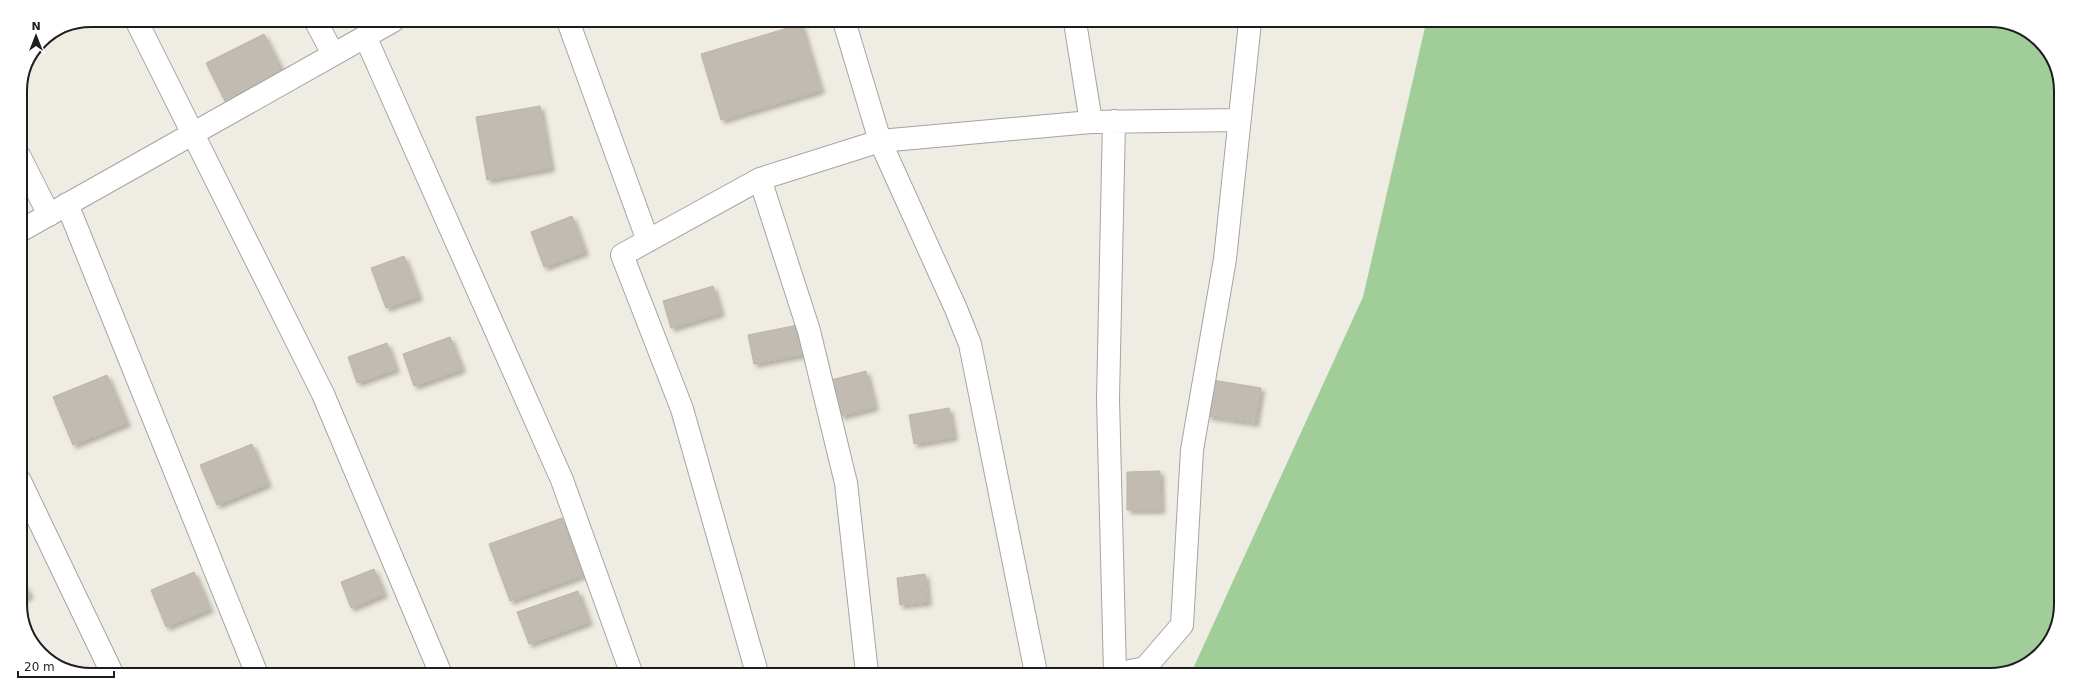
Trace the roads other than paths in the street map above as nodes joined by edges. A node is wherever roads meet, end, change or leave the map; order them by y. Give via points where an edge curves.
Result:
1 (140, 27) edge
2 (319, 27) edge
3 (382, 27) edge
4 (570, 27) edge
5 (846, 27) edge
6 (1075, 27) edge
7 (1249, 27) edge
8 (365, 36) junction
9 (333, 54) junction
10 (1239, 120) junction
11 (1114, 121) junction
12 (1091, 122) junction
13 (193, 133) junction
14 (880, 141) junction
15 (27, 167) edge
16 (760, 179) junction
17 (58, 209) junction
18 (27, 227) edge
19 (648, 241) junction
20 (27, 496) edge
21 (110, 668) edge
22 (254, 668) edge
23 (438, 668) edge
24 (630, 668) edge
25 (756, 668) edge
26 (866, 668) edge
27 (1035, 668) edge
28 (1115, 668) edge
29 (1145, 668) edge

1 - 13 street
2 - 9 street
3 - 8 street
4 - 19 street
5 - 14 street
6 - 12 street
7 - 10 street
8 - 9 street
8 - 24 street via 562,480
9 - 13 street
10 - 11 street
10 - 29 street via 1225,259 1192,450 1182,625
11 - 12 street
11 - 28 street via 1108,399
12 - 14 street
13 - 17 street
13 - 23 street via 323,394
14 - 16 street
14 - 27 street via 970,344
15 - 17 street
16 - 19 street
16 - 26 street via 809,331 846,483
17 - 18 street
17 - 22 street
19 - 25 street via 622,255 682,409
20 - 21 street

